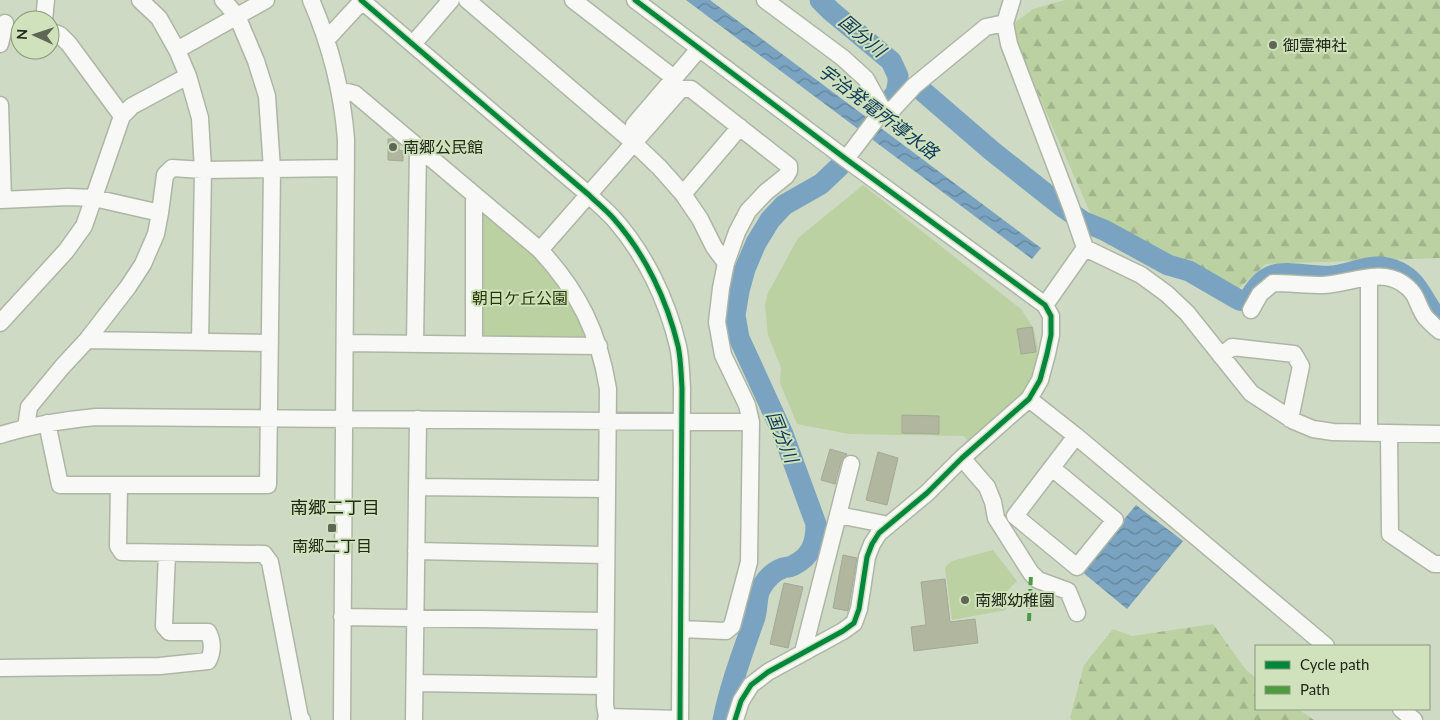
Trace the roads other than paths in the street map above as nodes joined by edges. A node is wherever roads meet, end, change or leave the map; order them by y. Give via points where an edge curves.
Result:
1 (140, 0) edge
2 (223, 0) edge
3 (266, 0) edge
4 (312, 0) edge
5 (361, 0) edge
6 (450, 0) edge
7 (467, 0) edge
8 (573, 0) edge
9 (635, 0) edge
10 (766, 0) edge
11 (1010, 1) edge
12 (237, 16) junction
13 (8, 23) edge
14 (1005, 23) junction
15 (60, 35) edge
16 (327, 39) junction
17 (0, 44) edge
18 (413, 44) junction
19 (699, 49) junction
20 (177, 50) junction
21 (188, 76) junction
22 (674, 78) junction
23 (340, 90) junction
24 (0, 105) edge
25 (883, 110) junction
26 (122, 116) junction
27 (740, 127) junction
28 (634, 143) junction
29 (418, 148) junction
30 (846, 159) junction
31 (346, 168) junction
32 (203, 170) junction
33 (272, 170) junction
34 (683, 194) junction
35 (589, 195) junction
36 (474, 196) junction
37 (94, 198) junction
38 (2, 200) edge
39 (160, 213) junction
40 (1085, 248) junction
41 (540, 250) junction
42 (726, 263) junction
43 (1369, 278) junction
44 (1045, 305) junction
45 (1251, 310) dead end
46 (0, 323) edge
47 (1440, 331) edge
48 (87, 340) junction
49 (200, 342) junction
50 (270, 343) junction
51 (345, 343) junction
52 (415, 344) junction
53 (474, 345) junction
54 (599, 346) junction
55 (1221, 356) junction
56 (1029, 398) junction
57 (270, 418) junction
58 (344, 418) junction
59 (418, 419) junction
60 (1290, 419) junction
61 (608, 421) junction
62 (682, 422) junction
63 (751, 422) junction
64 (47, 423) junction
65 (26, 427) junction
66 (1369, 433) junction
67 (1389, 433) junction
68 (1440, 434) edge
69 (0, 435) edge
70 (1076, 436) junction
71 (962, 458) junction
72 (851, 464) dead end
73 (1052, 468) junction
74 (119, 485) junction
75 (417, 487) junction
76 (607, 489) junction
77 (838, 515) junction
78 (889, 525) junction
79 (416, 551) junction
80 (167, 553) junction
81 (606, 555) junction
82 (1440, 564) edge
83 (1076, 613) dead end
84 (342, 617) junction
85 (416, 618) junction
86 (605, 621) junction
87 (681, 629) junction
88 (1325, 645) edge
89 (803, 652) junction
90 (0, 668) edge
91 (415, 683) junction
92 (605, 686) junction
93 (1402, 710) edge
94 (607, 718) edge
95 (302, 720) edge
96 (342, 720) edge
97 (414, 720) edge
98 (680, 720) edge
99 (734, 720) edge
100 (1414, 720) edge

1 - 20 street via 159,18
2 - 12 street
3 - 12 street
4 - 16 street
5 - 16 street
5 - 18 street
6 - 18 street
7 - 28 street
8 - 22 street
9 - 19 street
10 - 25 street via 866,79
11 - 14 street
12 - 20 street
12 - 33 street via 267,96
13 - 17 street
14 - 25 street via 986,27 914,86 893,109
14 - 40 street via 1009,44
15 - 26 street
16 - 23 street
18 - 35 street
19 - 22 street
19 - 30 street
20 - 21 street
21 - 26 street via 132,106
21 - 32 street via 200,118
22 - 28 street via 634,125
23 - 29 street via 355,94
23 - 31 street
24 - 38 street
25 - 30 street
26 - 37 street
27 - 28 street via 691,89 681,89
27 - 34 street
27 - 42 street via 789,166 789,171 748,211
28 - 34 street
28 - 35 street
29 - 36 street
29 - 52 street
30 - 44 street
31 - 33 street
31 - 51 street
32 - 33 street
32 - 39 street via 172,168 165,175
32 - 49 street
33 - 50 street
34 - 42 street
35 - 41 street
35 - 62 street via 614,218 656,282 678,346
36 - 41 street
36 - 53 street
37 - 38 street
37 - 39 street
37 - 46 street via 84,226 66,251
39 - 48 street via 156,234 143,264
40 - 44 street
40 - 55 street via 1141,275 1167,294 1187,313
41 - 54 street via 570,286
42 - 63 street via 717,322 723,355 747,405
43 - 45 street via 1323,284 1273,283 1260,294
43 - 47 street via 1389,278 1402,283 1414,293 1425,317
43 - 66 street
44 - 56 street via 1051,316 1048,354 1040,380
48 - 49 street
48 - 65 street via 29,407
49 - 50 street
50 - 57 street
51 - 52 street
51 - 58 street
52 - 53 street
53 - 54 street
54 - 61 street via 608,389
55 - 60 street via 1251,392
55 - 60 street via 1232,347 1294,354 1301,366
56 - 70 street
56 - 71 street
57 - 58 street
57 - 64 street via 104,417
57 - 74 street via 268,485
58 - 59 street
58 - 84 street
59 - 61 street
59 - 75 street
60 - 66 street via 1313,429
61 - 62 street
61 - 76 street
62 - 63 street
62 - 87 street
63 - 87 street via 749,562 732,626 726,631
64 - 65 street
64 - 74 street via 60,485
65 - 69 street
66 - 67 street
67 - 68 street
67 - 82 street via 1390,534 1434,564
70 - 73 street
70 - 88 street
71 - 78 street
71 - 83 street via 987,487 996,518 1030,573 1038,580 1068,591
72 - 77 street
73 - 73 street via 1015,516 1076,567 1115,520
74 - 80 street via 118,546 122,552
75 - 76 street
75 - 79 street
76 - 81 street
77 - 78 street
77 - 89 street
78 - 89 street via 879,533 867,557 854,623
79 - 81 street
79 - 85 street
80 - 90 street via 164,626 169,632 208,632 211,638 208,661 160,666
80 - 95 street via 264,554 270,562
81 - 86 street
84 - 85 street
84 - 96 street
85 - 86 street
85 - 91 street
86 - 92 street
87 - 98 street
89 - 99 street via 751,685
91 - 92 street
91 - 97 street
92 - 94 street
93 - 100 street
94 - 98 street

